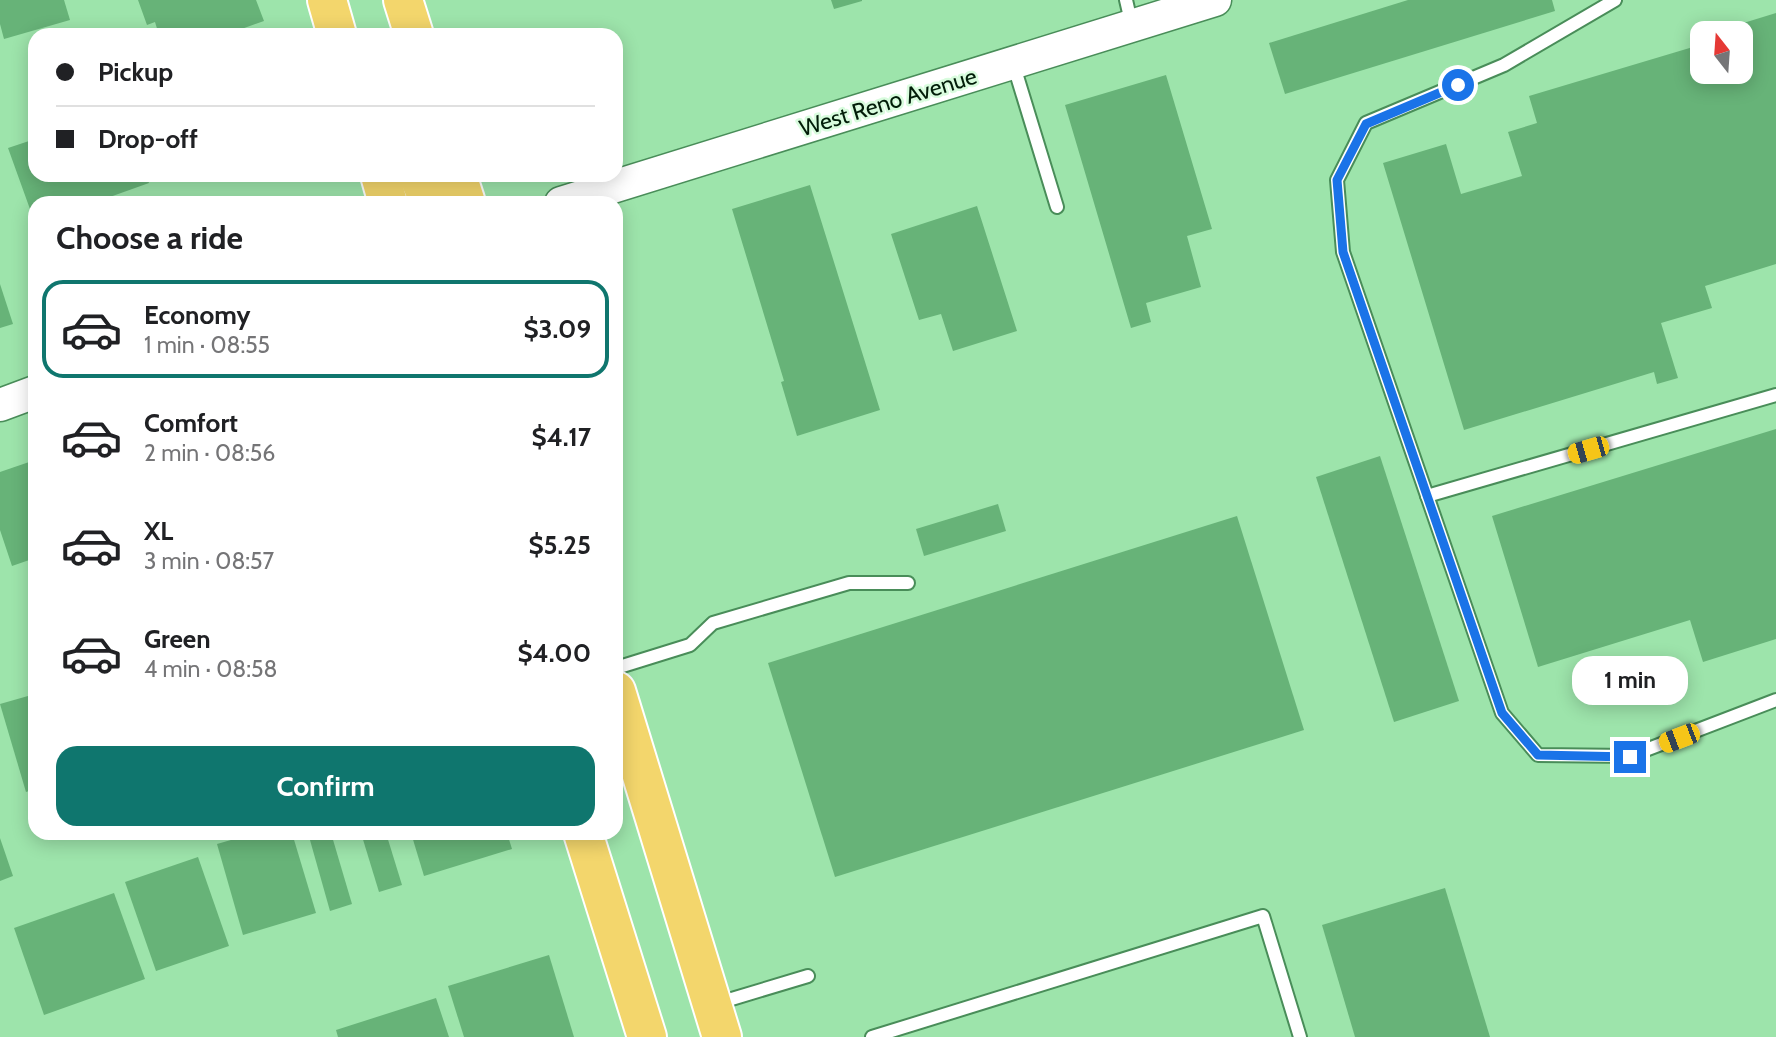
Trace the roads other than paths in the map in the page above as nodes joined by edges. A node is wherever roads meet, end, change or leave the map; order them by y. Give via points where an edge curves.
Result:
1 (327, 0) edge
2 (403, 0) edge
3 (1215, 0) edge
4 (1615, 0) edge
5 (1129, 13) edge
6 (335, 28) edge
7 (412, 28) edge
8 (1013, 63) junction
9 (584, 196) edge
10 (1057, 207) dead end
11 (28, 395) edge
12 (1776, 396) edge
13 (0, 405) edge
14 (1427, 496) junction
15 (908, 583) dead end
16 (623, 666) edge
17 (1776, 700) edge
18 (623, 714) edge
19 (585, 840) edge
20 (808, 976) dead end
21 (717, 1021) edge
22 (647, 1037) edge
23 (872, 1037) edge
24 (1300, 1037) edge

1 - 6 main road
2 - 7 main road
3 - 5 street, West Reno Avenue
4 - 14 lane via 1504,65 1366,124 1337,180 1343,252
5 - 8 street, West Reno Avenue
8 - 9 street, West Reno Avenue
8 - 10 lane
11 - 13 street
12 - 14 lane
14 - 17 lane via 1502,713 1538,755 1630,757
15 - 16 lane via 849,583 713,623 690,645
18 - 21 main road
19 - 22 main road
20 - 21 lane
23 - 24 lane via 1263,916

